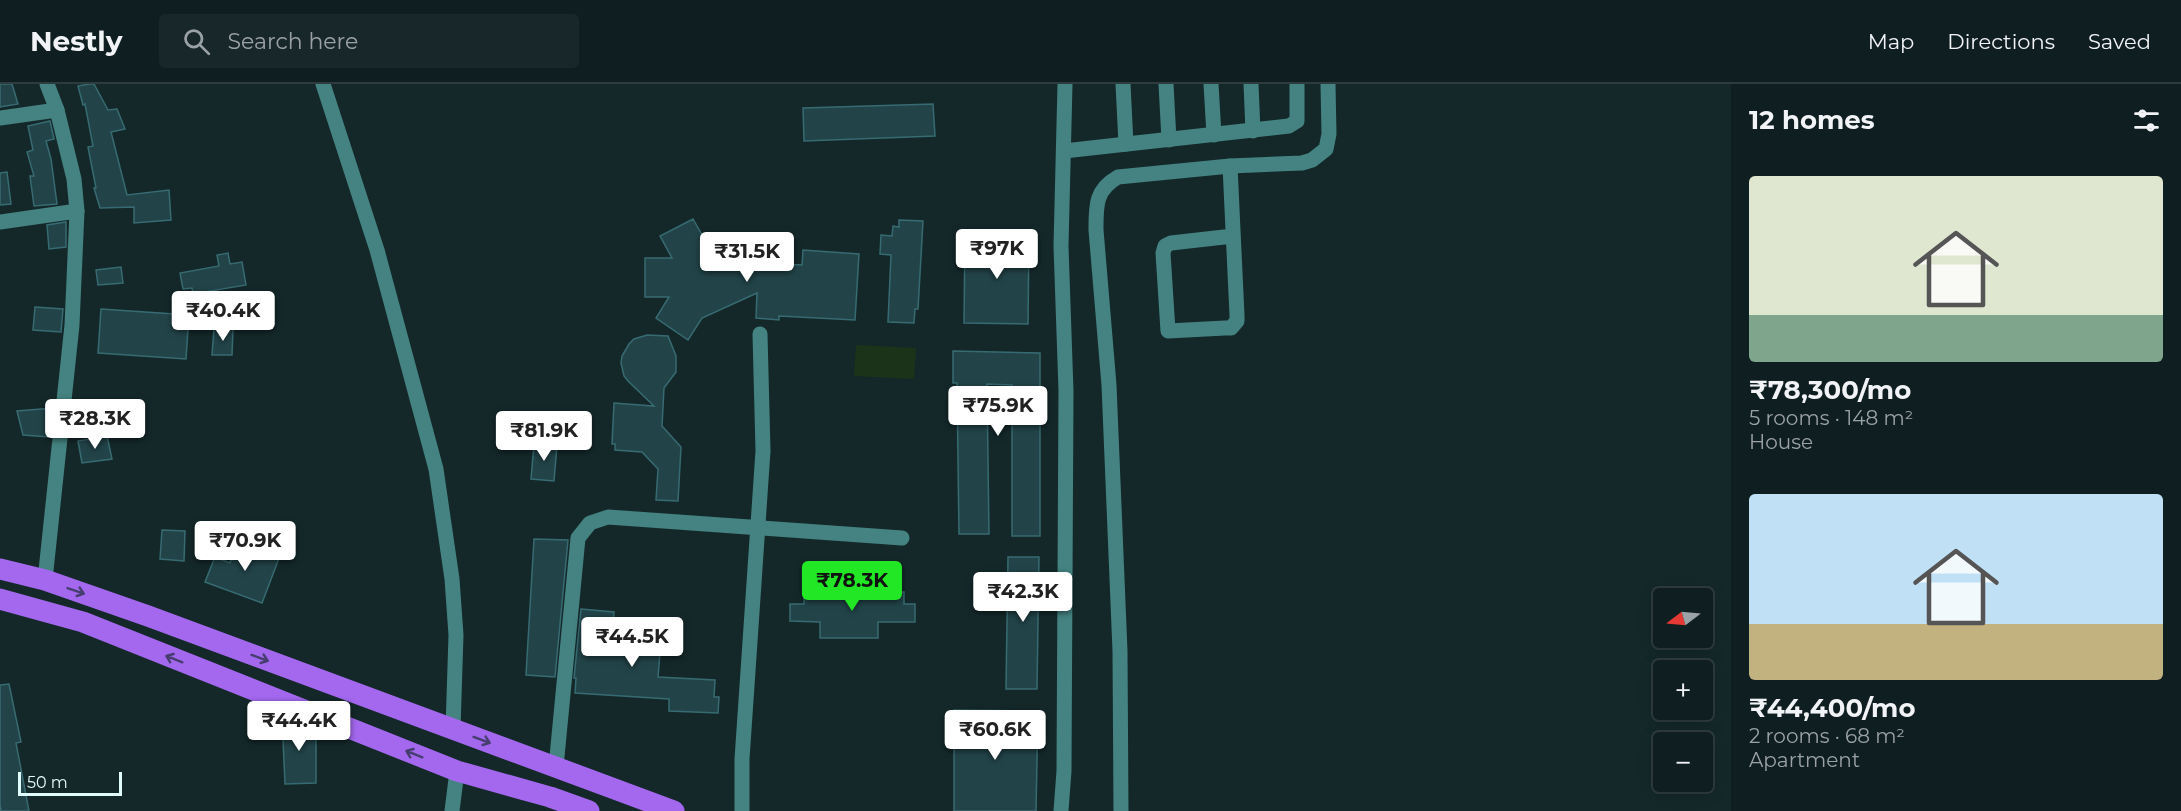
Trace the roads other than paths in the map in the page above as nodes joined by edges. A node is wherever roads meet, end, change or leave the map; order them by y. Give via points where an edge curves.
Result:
1 (47, 84) edge
2 (323, 84) edge
3 (1065, 84) edge
4 (1123, 84) edge
5 (1166, 84) edge
6 (1211, 84) edge
7 (1251, 84) edge
8 (1297, 84) edge
9 (1328, 84) edge
10 (57, 110) junction
11 (0, 118) edge
12 (1253, 131) junction
13 (1214, 135) junction
14 (1169, 140) junction
15 (1126, 144) junction
16 (1064, 151) junction
17 (1230, 166) junction
18 (77, 211) junction
19 (0, 222) edge
20 (1233, 236) junction
21 (760, 334) dead end
22 (757, 527) junction
23 (902, 538) dead end
24 (0, 569) edge
25 (45, 579) junction
26 (0, 599) edge
27 (453, 729) junction
28 (556, 767) junction
29 (457, 771) junction
30 (549, 804) edge
31 (452, 811) edge
32 (589, 811) edge
33 (674, 811) edge
34 (742, 811) edge
35 (1060, 811) edge
36 (1121, 811) edge

1 - 10 street
2 - 27 street via 378,250 436,469 456,635
3 - 16 street
4 - 15 street
5 - 14 street
6 - 13 street
7 - 12 street
8 - 12 street via 1297,121 1290,126
9 - 17 street via 1329,134 1320,156 1302,163
10 - 11 street
10 - 18 street via 74,179
12 - 13 street
13 - 14 street
14 - 15 street
15 - 16 street
16 - 35 street via 1064,771
17 - 20 street
17 - 36 street via 1118,177 1106,184 1096,206 1109,385 1120,640
18 - 19 street
18 - 25 street via 72,325
20 - 20 street via 1165,246 1168,331 1234,325 1237,315
21 - 22 street via 763,451
22 - 23 street
22 - 28 street via 608,517 590,523 579,538
22 - 34 street
24 - 25 highway
25 -> 27 highway
29 -> 26 highway via 83,622
27 -> 28 highway
28 - 33 highway
29 - 30 highway
29 - 31 street
30 - 32 highway

